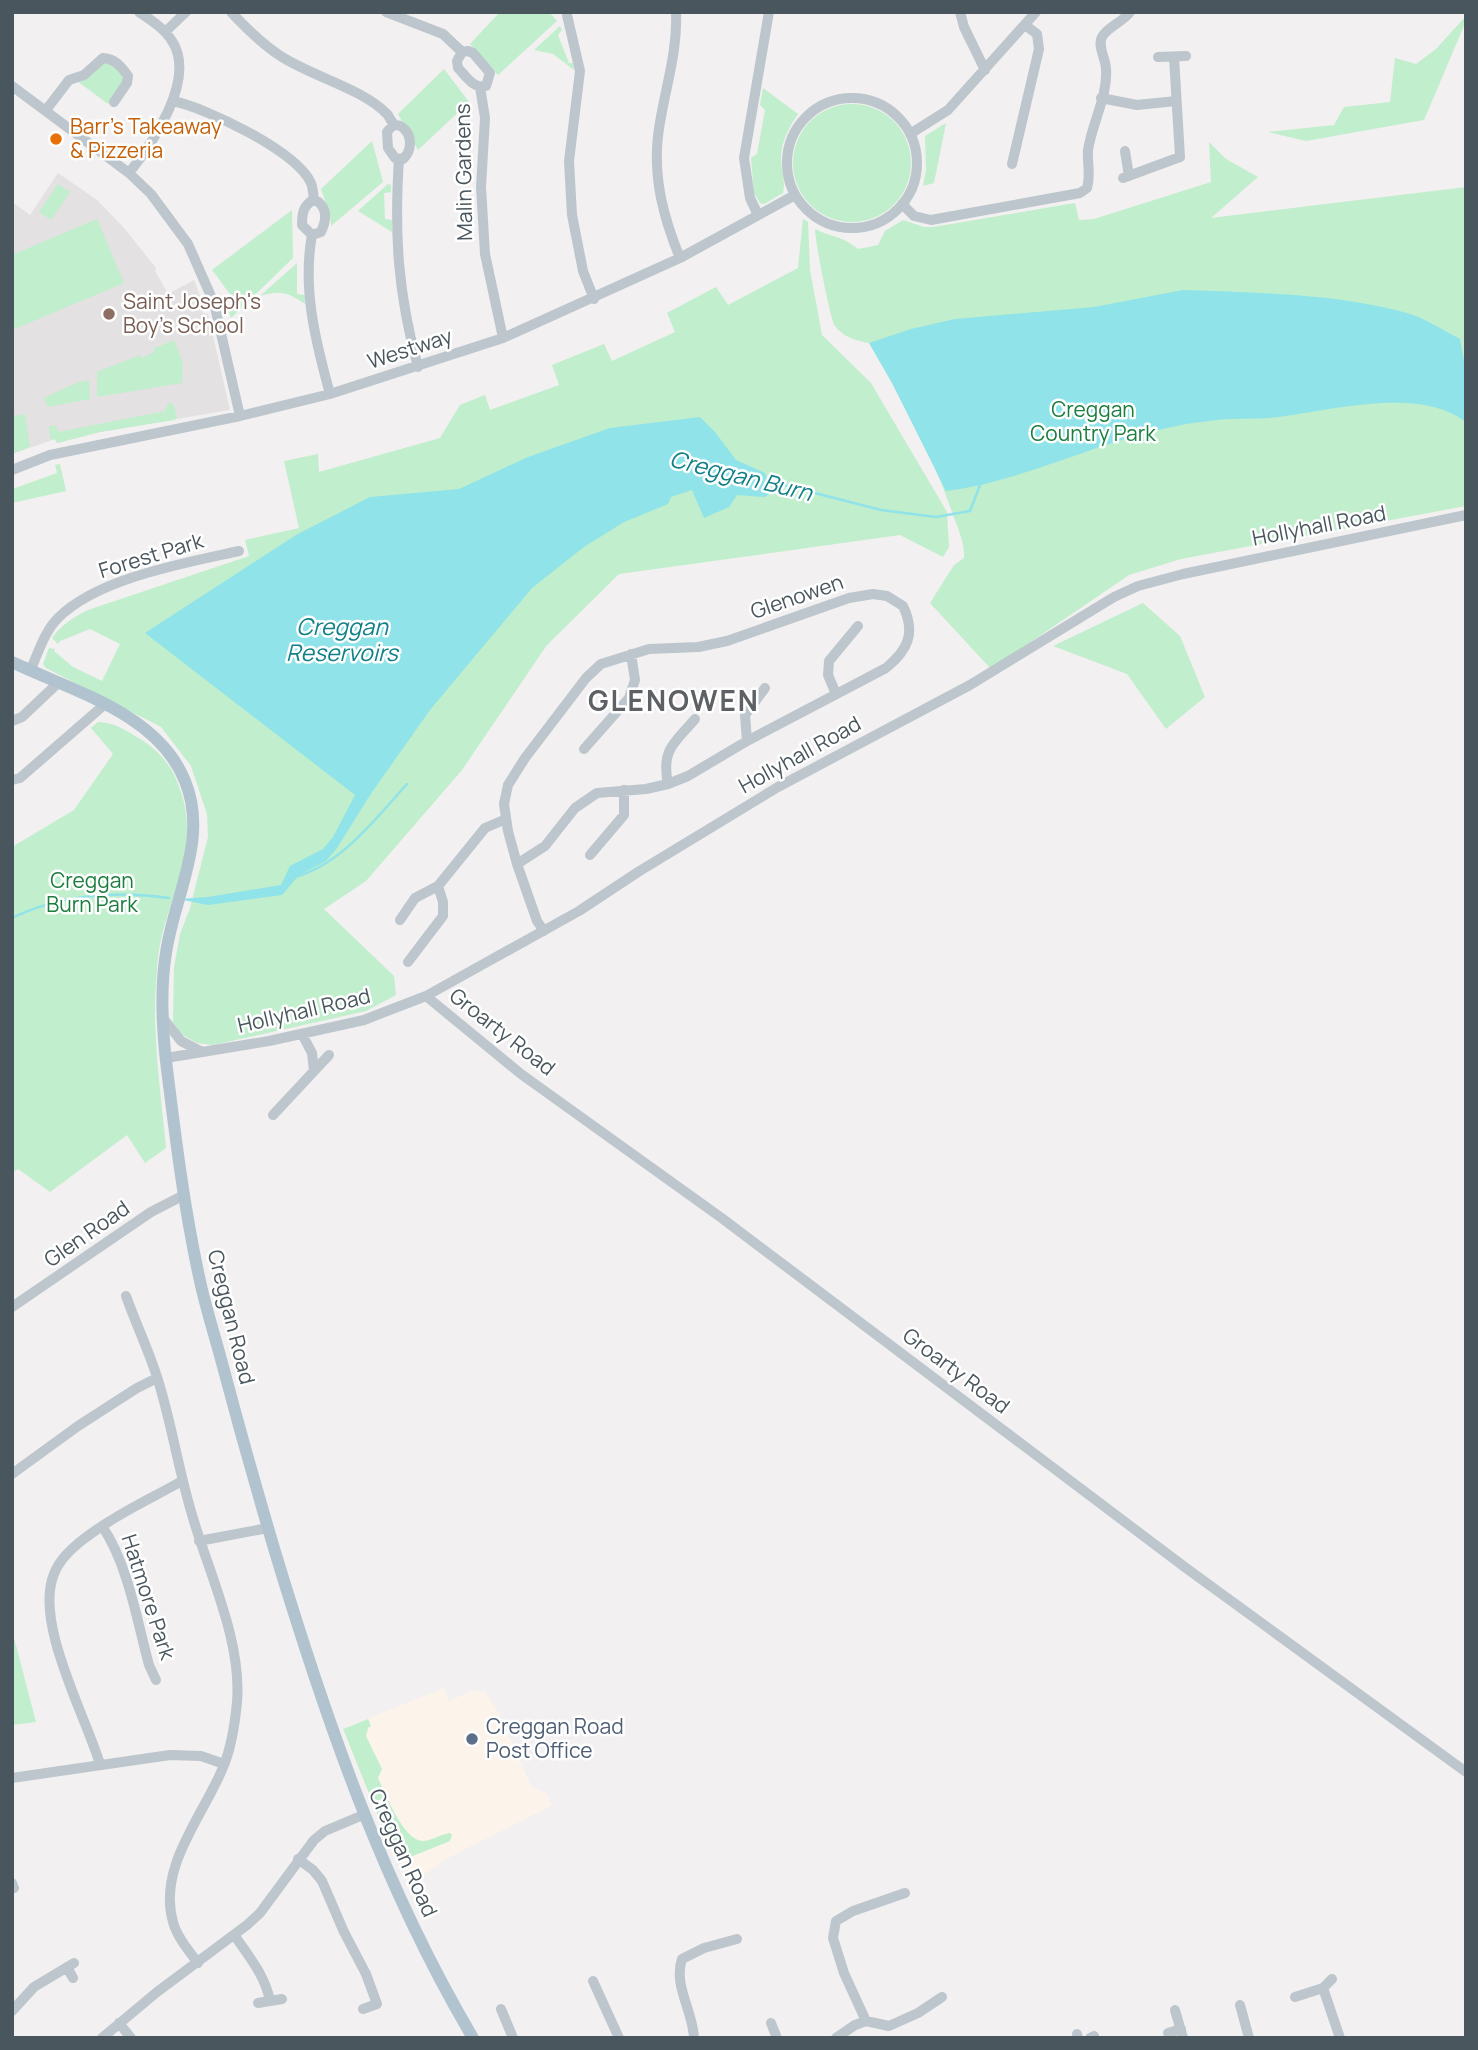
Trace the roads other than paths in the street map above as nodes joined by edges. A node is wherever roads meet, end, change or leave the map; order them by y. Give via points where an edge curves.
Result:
1 (139, 12) edge
2 (186, 12) edge
3 (231, 12) edge
4 (386, 12) edge
5 (676, 12) edge
6 (769, 12) edge
7 (960, 12) edge
8 (1036, 12) edge
9 (1130, 12) edge
10 (555, 13) edge
11 (568, 14) edge
12 (1025, 24) junction
13 (165, 32) junction
14 (462, 52) junction
15 (1186, 56) dead end
16 (1158, 57) dead end
17 (1174, 57) junction
18 (985, 70) junction
19 (12, 86) edge
20 (480, 88) junction
21 (1101, 99) junction
22 (173, 101) junction
23 (1176, 101) junction
24 (114, 102) dead end
25 (46, 110) junction
26 (394, 124) junction
27 (910, 134) junction
28 (1125, 151) dead end
29 (399, 159) junction
30 (1012, 164) dead end
31 (129, 173) junction
32 (795, 195) junction
33 (314, 199) junction
34 (902, 204) junction
35 (758, 215) junction
36 (312, 235) junction
37 (680, 258) junction
38 (594, 299) junction
39 (503, 338) junction
40 (418, 367) junction
41 (330, 394) junction
42 (240, 416) junction
43 (12, 470) edge
44 (1466, 515) edge
45 (239, 551) dead end
46 (858, 626) dead end
47 (631, 654) junction
48 (12, 662) edge
49 (30, 671) junction
50 (58, 683) junction
51 (765, 688) dead end
52 (836, 694) junction
53 (104, 705) junction
54 (695, 719) dead end
55 (12, 721) edge
56 (747, 741) junction
57 (584, 749) dead end
58 (12, 780) edge
59 (668, 784) junction
60 (624, 790) junction
61 (506, 819) junction
62 (590, 855) dead end
63 (517, 864) junction
64 (438, 886) junction
65 (400, 920) dead end
66 (544, 931) junction
67 (408, 962) dead end
68 (426, 996) junction
69 (162, 1018) junction
70 (302, 1034) junction
71 (202, 1052) junction
72 (329, 1055) dead end
73 (166, 1058) junction
74 (314, 1071) junction
75 (273, 1115) dead end
76 (184, 1195) junction
77 (126, 1296) dead end
78 (12, 1307) edge
79 (158, 1378) junction
80 (12, 1474) edge
81 (183, 1481) junction
82 (102, 1526) junction
83 (268, 1528) junction
84 (200, 1541) junction
85 (156, 1680) dead end
86 (100, 1764) junction
87 (224, 1764) junction
88 (1466, 1772) edge
89 (12, 1778) edge
90 (363, 1815) junction
91 (298, 1859) junction
92 (905, 1893) dead end
93 (235, 1936) junction
94 (737, 1938) dead end
95 (198, 1963) junction
96 (73, 1978) dead end
97 (1332, 1979) dead end
98 (593, 1981) dead end
99 (1323, 1988) junction
100 (942, 1997) dead end
101 (1295, 1997) dead end
102 (282, 1999) dead end
103 (270, 2001) junction
104 (1252, 2001) dead end
105 (258, 2003) dead end
106 (363, 2009) dead end
107 (501, 2010) dead end
108 (1175, 2010) dead end
109 (12, 2011) edge
110 (866, 2021) junction
111 (771, 2023) dead end
112 (119, 2024) junction
113 (1168, 2033) dead end
114 (1182, 2033) edge
115 (102, 2038) edge
116 (131, 2038) edge
117 (473, 2038) edge
118 (513, 2038) edge
119 (619, 2038) edge
120 (694, 2038) edge
121 (777, 2038) edge
122 (836, 2038) edge
123 (1249, 2038) edge
124 (1340, 2038) edge

1 - 13 street
2 - 13 street
3 - 26 street via 279,55 368,99
4 - 14 street, Malin Gardens via 443,34
5 - 37 street via 675,48 657,159 661,204
6 - 35 street via 744,158
7 - 18 street
8 - 12 street
9 - 21 street via 1103,34 1100,43 1107,74
10 - 11 street
11 - 38 street via 580,71 569,160 572,215 583,271
12 - 18 street
12 - 30 street via 1037,34 1039,49
13 - 22 street via 178,58
14 - 20 street, Malin Gardens via 458,68
14 - 20 street, Malin Gardens via 473,53 490,73 489,82
15 - 17 street
16 - 17 street
17 - 23 street
18 - 27 street via 948,110
19 - 25 street
20 - 39 street, Malin Gardens via 485,118 481,187 485,254
21 - 23 street via 1137,105
21 - 34 street via 1088,151 1090,180 1080,192 931,220 914,216
22 - 31 street via 161,130
22 - 33 street via 222,118 291,160 312,185
23 - 28 street via 1180,157 1126,177
24 - 25 street via 128,76 122,66 103,58 84,75 69,80
25 - 31 street
26 - 29 street via 386,139 391,154
26 - 29 street via 404,129 411,147 408,155
27 - 32 street via 891,111 862,99 832,101 817,108 800,125 789,147 789,179
27 - 34 street via 916,170
29 - 40 street via 397,253
31 - 42 street via 188,244 214,303
32 - 34 street via 817,217 846,227 877,223
32 - 35 street, Westway
33 - 36 street via 302,212 302,225
33 - 36 street via 322,205 326,218 321,232
35 - 37 street, Westway
36 - 41 street via 308,284
37 - 38 street, Westway
38 - 39 street, Westway
39 - 40 street, Westway
40 - 41 street, Westway
41 - 42 street, Westway
42 - 43 street, Westway via 59,453
44 - 66 street, Hollyhall Road via 1138,586 970,685 778,786
45 - 49 street, Forest Park via 164,568 89,596 49,628
46 - 52 street via 829,661 828,675
47 - 52 street, Glenowen via 727,641 849,598 873,594 899,603 910,627 901,656
47 - 57 street via 635,680 629,698
47 - 61 street, Glenowen via 601,664 586,678 508,785
48 - 49 main road, Creggan Road
49 - 50 main road, Creggan Road
50 - 53 main road, Creggan Road
50 - 55 street
51 - 56 street via 745,715
52 - 56 street, Glenowen
53 - 58 street via 20,778
53 - 69 main road, Creggan Road via 151,734 171,754 191,802 192,845 166,954
54 - 59 street via 668,751 664,764
56 - 59 street, Glenowen
59 - 60 street, Glenowen
60 - 62 street via 624,815
60 - 63 street, Glenowen via 597,793 586,800 545,845
61 - 63 street, Glenowen
61 - 64 street via 485,828
63 - 66 street, Glenowen
64 - 65 street via 415,898
64 - 67 street via 443,916
66 - 68 street, Hollyhall Road
68 - 70 street, Hollyhall Road via 364,1020
68 - 88 street, Groarty Road via 521,1074 713,1211 1186,1568
69 - 71 street via 181,1041
69 - 73 main road, Creggan Road
70 - 71 street, Hollyhall Road
70 - 74 street via 313,1053
71 - 73 street, Hollyhall Road
72 - 74 street
73 - 76 main road, Creggan Road
74 - 75 street
76 - 78 street, Glen Road via 151,1212
76 - 83 main road, Creggan Road via 200,1282
77 - 79 street
79 - 80 street via 78,1426
79 - 81 street
81 - 82 street, Hatmore Park
81 - 84 street
82 - 85 street, Hatmore Park via 121,1566
82 - 86 street, Hatmore Park via 64,1558 49,1590 51,1630
83 - 84 street
83 - 90 main road, Creggan Road via 302,1643
84 - 87 street via 237,1671 233,1731
86 - 87 street via 188,1754
86 - 89 street
87 - 95 street via 178,1857 172,1882 173,1924
90 - 91 street via 325,1831
90 - 117 main road, Creggan Road
91 - 93 street via 260,1913
91 - 106 street via 322,1881 366,1974 377,2004
92 - 110 street via 836,1921 833,1938
93 - 95 street
93 - 103 street via 260,1972
94 - 120 street via 682,1959 679,1976
95 - 112 street
96 - 109 street via 71,1965 34,1987
97 - 99 street
98 - 119 street
99 - 101 street
99 - 124 street
100 - 110 street via 890,2026
102 - 103 street
103 - 105 street
104 - 123 street via 1237,2006
107 - 118 street
108 - 114 street
110 - 122 street
111 - 121 street
112 - 115 street
112 - 116 street
113 - 114 street

